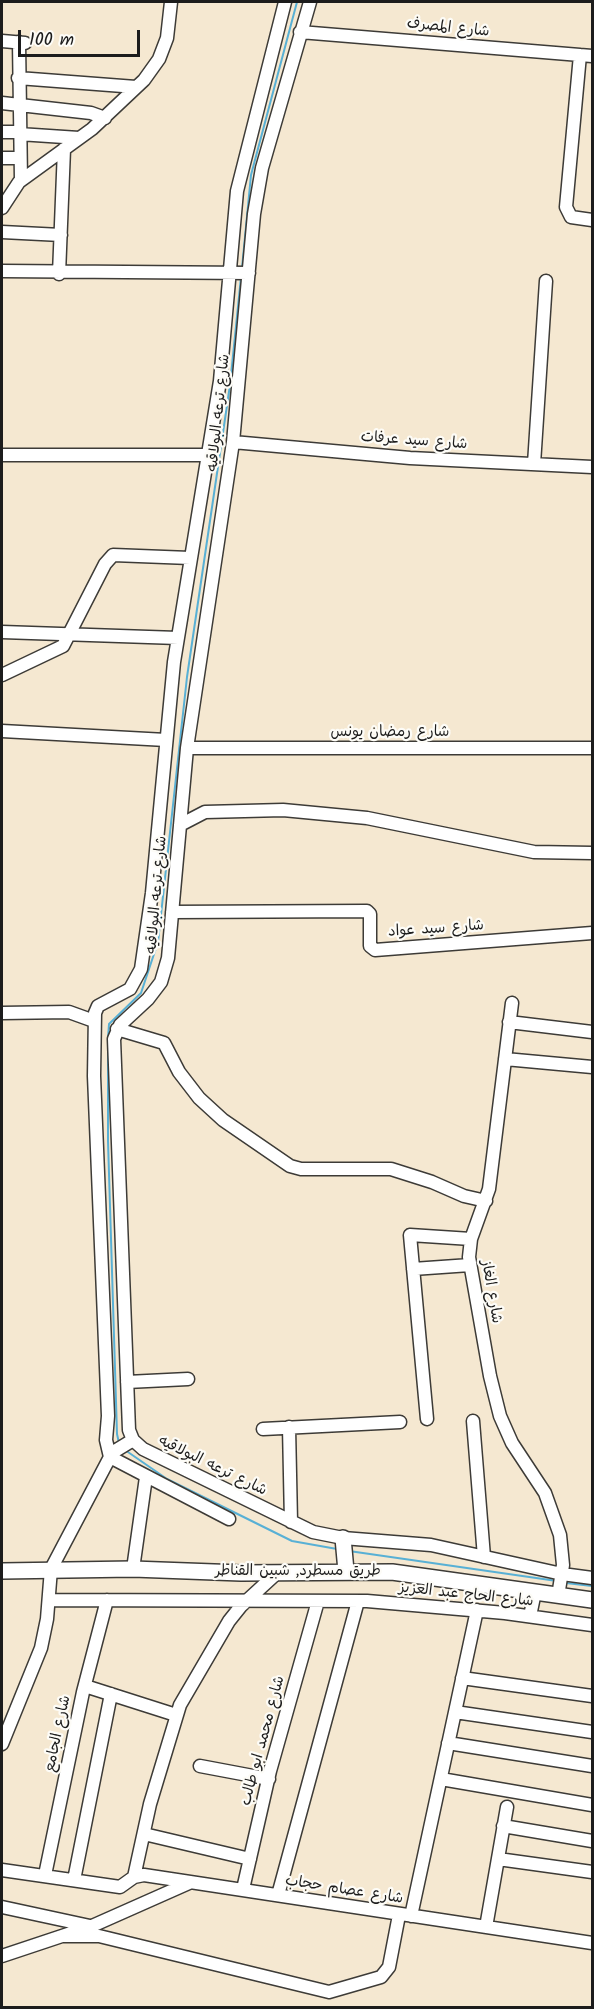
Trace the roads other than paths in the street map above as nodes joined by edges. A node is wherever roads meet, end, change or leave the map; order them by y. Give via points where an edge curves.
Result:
1 (171, 2) edge
2 (285, 2) edge
3 (310, 2) edge
4 (300, 32) junction
5 (2, 41) edge
6 (586, 56) edge
7 (18, 78) junction
8 (136, 87) junction
9 (2, 103) edge
10 (19, 104) junction
11 (105, 118) junction
12 (2, 132) edge
13 (19, 133) junction
14 (79, 138) junction
15 (64, 148) junction
16 (2, 158) edge
17 (19, 158) junction
18 (21, 180) junction
19 (6, 192) edge
20 (2, 207) edge
21 (592, 220) edge
22 (2, 231) edge
23 (61, 236) junction
24 (2, 272) edge
25 (228, 273) junction
26 (249, 273) junction
27 (60, 274) junction
28 (546, 281) dead end
29 (234, 442) junction
30 (2, 454) edge
31 (209, 455) junction
32 (534, 464) junction
33 (592, 467) edge
34 (190, 558) junction
35 (2, 632) edge
36 (71, 634) junction
37 (178, 638) junction
38 (2, 675) edge
39 (2, 731) edge
40 (166, 740) junction
41 (187, 748) junction
42 (592, 748) edge
43 (180, 825) junction
44 (592, 853) edge
45 (172, 912) junction
46 (592, 933) edge
47 (512, 1003) dead end
48 (2, 1013) edge
49 (94, 1021) junction
50 (509, 1022) junction
51 (117, 1029) junction
52 (592, 1032) edge
53 (505, 1059) junction
54 (592, 1067) edge
55 (486, 1201) junction
56 (471, 1239) junction
57 (470, 1265) junction
58 (413, 1269) junction
59 (188, 1379) dead end
60 (127, 1382) junction
61 (427, 1419) dead end
62 (473, 1421) dead end
63 (400, 1422) dead end
64 (289, 1427) junction
65 (263, 1429) dead end
66 (131, 1442) junction
67 (111, 1454) junction
68 (146, 1477) junction
69 (229, 1519) dead end
70 (291, 1522) junction
71 (343, 1540) junction
72 (484, 1557) junction
73 (345, 1565) junction
74 (133, 1569) junction
75 (2, 1571) edge
76 (278, 1572) junction
77 (51, 1573) junction
78 (562, 1574) junction
79 (592, 1578) edge
80 (535, 1592) junction
81 (49, 1596) junction
82 (558, 1596) junction
83 (107, 1600) junction
84 (247, 1600) junction
85 (592, 1600) edge
86 (318, 1601) junction
87 (358, 1601) junction
88 (477, 1610) junction
89 (530, 1616) junction
90 (592, 1625) edge
91 (462, 1678) junction
92 (85, 1686) junction
93 (111, 1694) junction
94 (592, 1696) edge
95 (455, 1712) junction
96 (176, 1715) junction
97 (592, 1732) edge
98 (448, 1743) junction
99 (2, 1744) edge
100 (200, 1766) dead end
101 (592, 1766) edge
102 (269, 1779) junction
103 (441, 1779) junction
104 (592, 1805) edge
105 (507, 1808) dead end
106 (504, 1826) junction
107 (144, 1834) junction
108 (592, 1840) edge
109 (250, 1858) junction
110 (498, 1859) junction
111 (2, 1870) edge
112 (592, 1872) edge
113 (45, 1875) junction
114 (134, 1877) junction
115 (74, 1880) junction
116 (189, 1883) junction
117 (243, 1889) junction
118 (278, 1895) junction
119 (2, 1907) edge
120 (405, 1916) junction
121 (92, 1926) junction
122 (486, 1927) junction
123 (63, 1936) junction
124 (592, 1943) edge
125 (2, 1956) edge

1 - 8 street via 167,38 159,59
2 - 25 street, شارع ترعه البولاقيه via 237,191
3 - 4 street, شارع ترعه البولاقيه
4 - 6 street, شارع المصرف
4 - 26 street, شارع ترعه البولاقيه via 262,168
5 - 7 street via 22,43
6 - 21 street via 567,207 571,217
7 - 8 street
7 - 10 street
8 - 11 street
9 - 10 street
10 - 11 street
10 - 13 street
11 - 14 street
12 - 13 street
13 - 14 street
13 - 17 street
14 - 15 street
15 - 18 street
15 - 23 street
16 - 17 street
17 - 18 street
18 - 19 street
19 - 20 street
22 - 23 street
23 - 27 street
24 - 27 street
25 - 26 street
25 - 27 street
25 - 31 street, شارع ترعه البولاقيه via 220,381
26 - 29 street, شارع ترعه البولاقيه
28 - 32 street
29 - 32 street, شارع سيد عرفات via 410,458
29 - 41 street, شارع ترعه البولاقيه
30 - 31 street
31 - 34 street, شارع ترعه البولاقيه
32 - 33 street, شارع سيد عرفات
34 - 36 street via 113,555
34 - 37 street, شارع ترعه البولاقيه
35 - 36 street
36 - 37 street
36 - 38 street via 57,650
37 - 40 street, شارع ترعه البولاقيه
39 - 40 street
40 - 49 street, شارع ترعه البولاقيه via 141,969 130,989 98,1006
41 - 42 street, شارع رمضان يونس
41 - 43 street, شارع ترعه البولاقيه
43 - 44 street via 205,812 283,810 367,818 534,852
43 - 45 street, شارع ترعه البولاقيه
45 - 46 street, شارع سيد عواد via 367,911 369,946 375,950
45 - 51 street, شارع ترعه البولاقيه via 168,958 161,982
47 - 50 street, شارع الغاز
48 - 49 street via 69,1012
49 - 67 street via 106,1440
50 - 52 street
50 - 53 street, شارع الغاز
51 - 55 street via 164,1043 199,1098 223,1120 290,1166 390,1169
51 - 60 street via 113,1054
53 - 54 street
53 - 55 street, شارع الغاز
55 - 56 street, شارع الغاز
56 - 57 street, شارع الغاز
56 - 58 street via 412,1233
57 - 58 street
57 - 78 street, شارع الغاز via 500,1416 553,1512 562,1545
58 - 61 street
59 - 60 street
60 - 66 street
62 - 72 street
63 - 64 street
64 - 65 street
64 - 70 street
66 - 67 street
66 - 70 street, شارع ترعه البولاقيه
67 - 68 street
67 - 77 street
68 - 69 street
68 - 74 street
70 - 71 street, شارع ترعه البولاقيه
71 - 72 street, شارع ترعه البولاقيه via 414,1542
71 - 73 main road
72 - 78 street, شارع ترعه البولاقيه
73 - 76 main road, طريق مسطرد, شبين القناطر
73 - 80 main road, طريق مسطرد, شبين القناطر
74 - 76 main road, طريق مسطرد, شبين القناطر
74 - 77 main road, طريق مسطرد, شبين القناطر
75 - 77 main road, طريق مسطرد, شبين القناطر
76 - 84 street
77 - 81 street
78 - 79 street, شارع ترعه البولاقيه
78 - 82 street, شارع الغاز
80 - 82 main road, طريق مسطرد, شبين القناطر
80 - 89 street
81 - 83 street, شارع الحاج عبد العزيز
81 - 99 street via 41,1648
82 - 85 main road, طريق مسطرد, شبين القناطر
83 - 84 street, شارع الحاج عبد العزيز
83 - 92 street, شارع الجامع
84 - 86 street, شارع الحاج عبد العزيز
84 - 96 street via 212,1647
86 - 87 street, شارع الحاج عبد العزيز
86 - 102 street, شارع محمد ابو طالب
87 - 88 street, شارع الحاج عبد العزيز
87 - 118 street
88 - 89 street, شارع الحاج عبد العزيز
88 - 91 street, شارع عصام حجاب
89 - 90 street, شارع الحاج عبد العزيز
91 - 94 street
91 - 95 street, شارع عصام حجاب
92 - 93 street
92 - 113 street, شارع الجامع
93 - 96 street
93 - 115 street
95 - 97 street
95 - 98 street, شارع عصام حجاب
96 - 107 street
98 - 101 street
98 - 103 street, شارع عصام حجاب
100 - 102 street
102 - 109 street, شارع محمد ابو طالب
103 - 104 street
103 - 120 street, شارع عصام حجاب
105 - 106 street
106 - 108 street
106 - 110 street
107 - 109 street
107 - 114 street
109 - 117 street, شارع محمد ابو طالب
110 - 112 street
110 - 122 street
111 - 113 street, شارع عصام حجاب
113 - 115 street, شارع عصام حجاب
114 - 115 street, شارع عصام حجاب via 120,1887
114 - 116 street, شارع عصام حجاب via 144,1875
116 - 117 street, شارع عصام حجاب
116 - 121 street
117 - 118 street, شارع عصام حجاب
118 - 120 street, شارع عصام حجاب
119 - 121 street
120 - 122 street
120 - 123 street via 389,1967 381,1977 329,1992 99,1936
121 - 123 street
122 - 124 street
123 - 125 street

